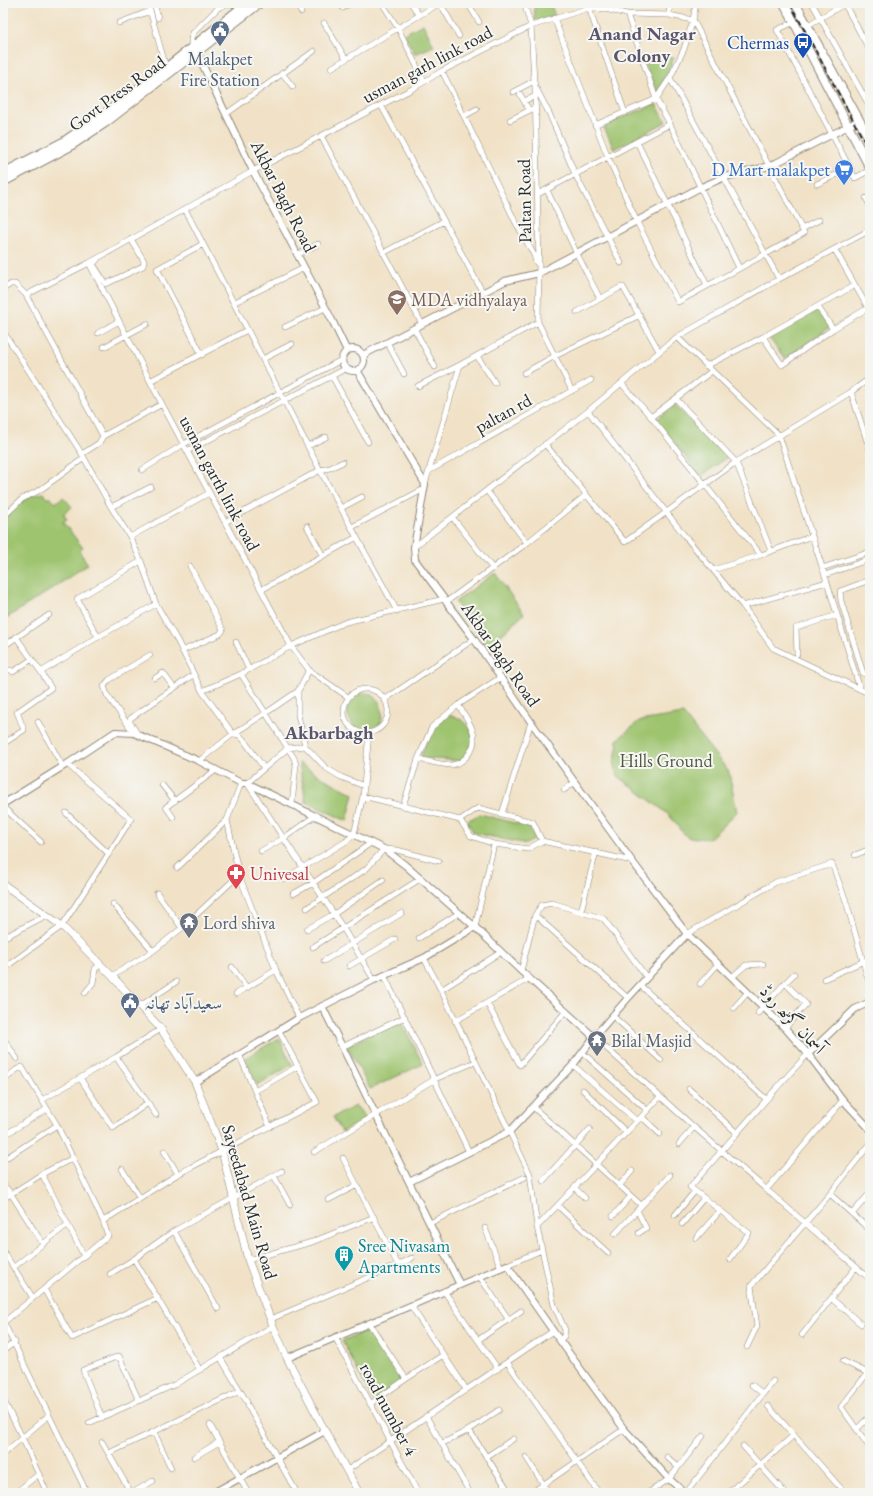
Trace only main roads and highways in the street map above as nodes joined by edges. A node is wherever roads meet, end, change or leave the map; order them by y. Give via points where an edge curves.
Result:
1 (260, 3) edge
2 (784, 3) edge
3 (795, 3) edge
4 (246, 4) edge
5 (194, 51) junction
6 (870, 140) edge
7 (870, 169) edge
8 (3, 173) edge
9 (3, 182) edge
10 (3, 884) edge
11 (359, 1493) edge

1 - 5 main road, Govt Press Road
2 - 7 main road
3 - 6 main road
4 - 5 main road
5 - 8 main road via 166,68 63,142
5 - 9 main road, Govt Press Road via 105,123 69,147
10 - 11 main road, Sayeedabad Main Road via 62,926 101,964 161,1029 195,1082 222,1151 248,1260 272,1323 287,1358

